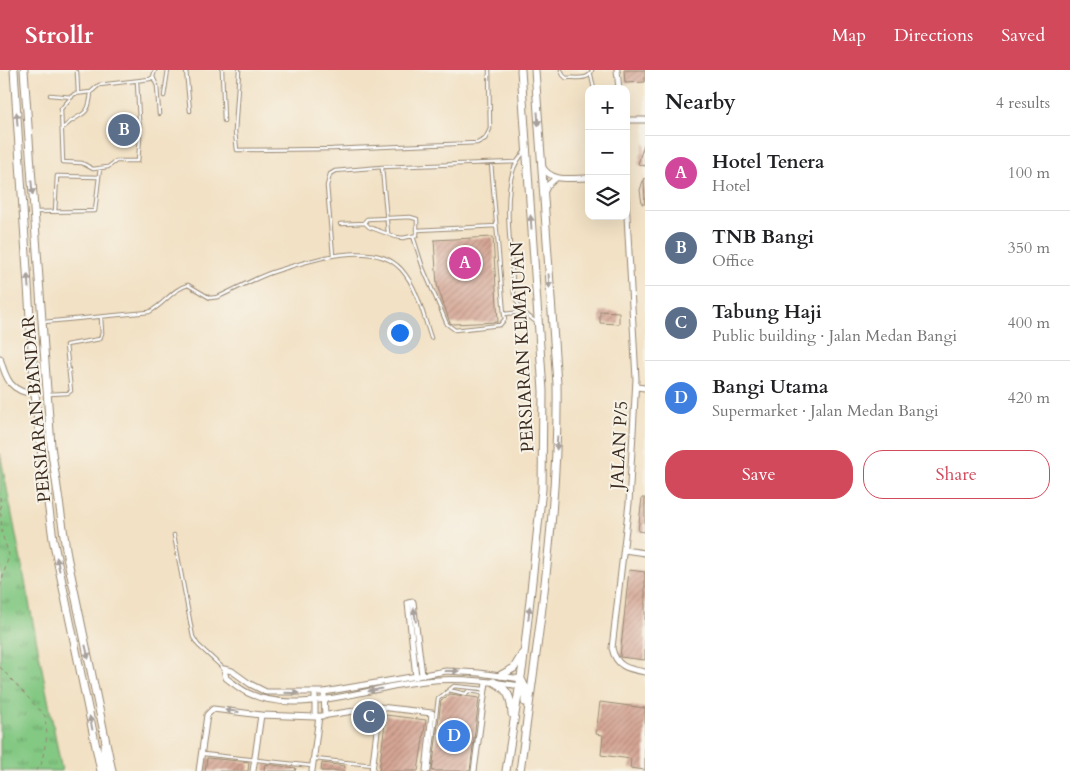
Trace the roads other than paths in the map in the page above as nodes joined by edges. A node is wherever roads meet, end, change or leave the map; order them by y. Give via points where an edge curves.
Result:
1 (14, 70) edge
2 (24, 70) edge
3 (155, 70) edge
4 (168, 70) edge
5 (186, 70) edge
6 (222, 70) edge
7 (239, 70) edge
8 (489, 70) edge
9 (521, 70) edge
10 (535, 70) edge
11 (561, 70) edge
12 (592, 70) edge
13 (617, 70) edge
14 (77, 72) dead end
15 (591, 75) junction
16 (153, 77) junction
17 (138, 82) junction
18 (593, 85) edge
19 (619, 85) edge
20 (91, 92) junction
21 (78, 93) junction
22 (50, 95) dead end
23 (164, 96) dead end
24 (72, 97) junction
25 (190, 111) dead end
26 (159, 114) dead end
27 (630, 120) edge
28 (645, 120) edge
29 (224, 121) dead end
30 (63, 127) junction
31 (526, 148) junction
32 (516, 162) junction
33 (491, 163) junction
34 (541, 165) junction
35 (382, 167) junction
36 (100, 168) junction
37 (99, 177) junction
38 (556, 178) junction
39 (585, 178) edge
40 (543, 194) junction
41 (34, 212) junction
42 (54, 212) junction
43 (387, 218) junction
44 (627, 220) edge
45 (366, 223) junction
46 (340, 224) dead end
47 (496, 226) junction
48 (418, 230) junction
49 (388, 233) junction
50 (413, 236) junction
51 (333, 255) junction
52 (523, 312) junction
53 (504, 314) junction
54 (101, 318) junction
55 (43, 322) junction
56 (538, 323) junction
57 (431, 338) dead end
58 (0, 358) edge
59 (636, 387) junction
60 (645, 388) edge
61 (35, 394) junction
62 (47, 394) junction
63 (174, 535) dead end
64 (624, 550) junction
65 (645, 553) edge
66 (540, 610) junction
67 (525, 647) junction
68 (224, 669) junction
69 (645, 672) edge
70 (419, 675) junction
71 (501, 675) junction
72 (472, 680) junction
73 (423, 681) junction
74 (416, 682) junction
75 (486, 682) junction
76 (494, 682) junction
77 (522, 682) junction
78 (470, 687) junction
79 (449, 690) junction
80 (468, 691) junction
81 (484, 691) junction
82 (324, 692) junction
83 (315, 693) junction
84 (315, 700) junction
85 (324, 700) junction
86 (380, 707) junction
87 (261, 715) junction
88 (320, 716) junction
89 (513, 724) junction
90 (104, 734) junction
91 (525, 737) junction
92 (202, 754) junction
93 (314, 759) junction
94 (255, 760) junction
95 (372, 768) edge
96 (313, 769) edge
97 (99, 771) edge
98 (107, 771) edge
99 (112, 771) edge
100 (199, 771) edge
101 (253, 771) edge
102 (427, 771) edge
103 (474, 771) edge
104 (506, 771) edge
105 (520, 771) edge

61 -> 1 main road, PERSIARAN BANDAR
2 -> 41 main road, PERSIARAN BANDAR
3 - 16 lane
4 - 23 lane
5 - 25 lane
6 - 29 lane
7 - 8 lane via 237,150 332,150 476,143 485,139 490,129
9 - 31 main road, PERSIARAN KEMAJUAN
10 -> 34 main road, PERSIARAN KEMAJUAN
11 - 15 lane via 566,78
12 - 15 lane
13 - 19 street
14 - 21 lane
15 - 18 lane
16 - 17 lane
16 - 26 lane via 157,86
17 - 20 lane via 99,85
17 - 36 lane via 138,161 116,161
20 - 21 lane
20 - 30 lane via 90,106 80,117
21 - 24 lane
22 - 24 lane
24 - 30 lane via 62,109
27 - 28 street
30 - 36 lane via 63,162
31 - 32 lane
56 -> 31 main road, PERSIARAN KEMAJUAN
32 - 33 lane
32 - 52 lane via 510,186 509,225 514,294
33 - 35 lane
33 - 47 lane
34 - 38 street via 546,173
34 - 40 main road, PERSIARAN KEMAJUAN
35 - 43 lane
35 - 51 lane via 330,174 327,186
36 - 37 lane
37 - 42 lane via 95,211
37 - 42 lane via 57,176
38 - 39 street
38 - 40 street
40 -> 66 main road, PERSIARAN KEMAJUAN via 557,384 557,436 555,490
41 - 42 lane
41 - 55 main road, PERSIARAN BANDAR
43 - 45 lane via 367,219
43 - 48 lane via 414,218
43 - 49 lane
44 - 59 street, JALAN P/5
45 - 46 lane
45 - 49 lane
47 - 48 lane
47 - 53 lane
48 - 50 lane
49 - 50 lane via 403,238
50 - 53 lane via 447,324 455,330 500,324 505,319
51 - 54 lane via 272,272 218,297 210,298 188,285 179,287 149,312
51 - 57 lane via 370,254 399,267 412,284
52 - 53 lane
52 - 56 lane
54 - 55 lane
54 - 62 lane via 100,339 66,345 71,391
55 - 62 main road, PERSIARAN BANDAR
67 -> 56 main road, PERSIARAN KEMAJUAN via 542,489 543,400
58 - 61 street via 10,384 20,391
59 - 60 street
59 - 64 street, JALAN P/5
97 -> 61 main road, PERSIARAN BANDAR via 53,539
62 -> 90 main road, PERSIARAN BANDAR via 67,556
63 - 68 lane via 193,637
64 - 65 street
64 - 69 street, JALAN P/5 via 612,648 619,663
66 - 77 main road via 528,676
66 - 91 main road, PERSIARAN KEMAJUAN
67 - 71 main road via 514,668
67 - 77 main road, PERSIARAN KEMAJUAN
68 -> 83 street via 266,692
68 - 84 street via 226,678 254,695 274,700
70 -> 70 street via 413,602 408,603
70 -> 71 street via 446,671
70 - 73 street
70 - 74 street
70 - 82 street
71 - 77 street
72 - 73 street
72 - 75 street
72 - 78 lane
73 - 74 street
74 -> 85 street
75 - 76 street
75 - 81 street
76 - 77 street
76 - 89 main road via 511,699
77 - 89 main road, PERSIARAN KEMAJUAN
77 - 91 main road via 526,696 521,726
78 - 79 lane via 454,686
78 - 80 lane
78 - 81 lane
79 - 80 lane via 466,694
79 - 102 lane via 438,699
80 - 81 lane
81 - 103 street
82 - 83 street
82 - 85 street
83 - 84 street
84 - 85 street
84 - 88 street
85 - 88 street
86 - 88 street
86 - 95 street
86 - 102 street via 432,713
87 - 88 street
87 -> 92 street via 213,709 206,715
87 - 94 street
88 - 93 street
89 - 104 main road, PERSIARAN KEMAJUAN
90 - 98 main road
90 - 99 main road, PERSIARAN BANDAR
91 - 105 main road, PERSIARAN KEMAJUAN
92 - 94 lane
92 - 100 street
93 - 95 lane
93 - 96 street
94 - 96 lane
94 - 101 street

